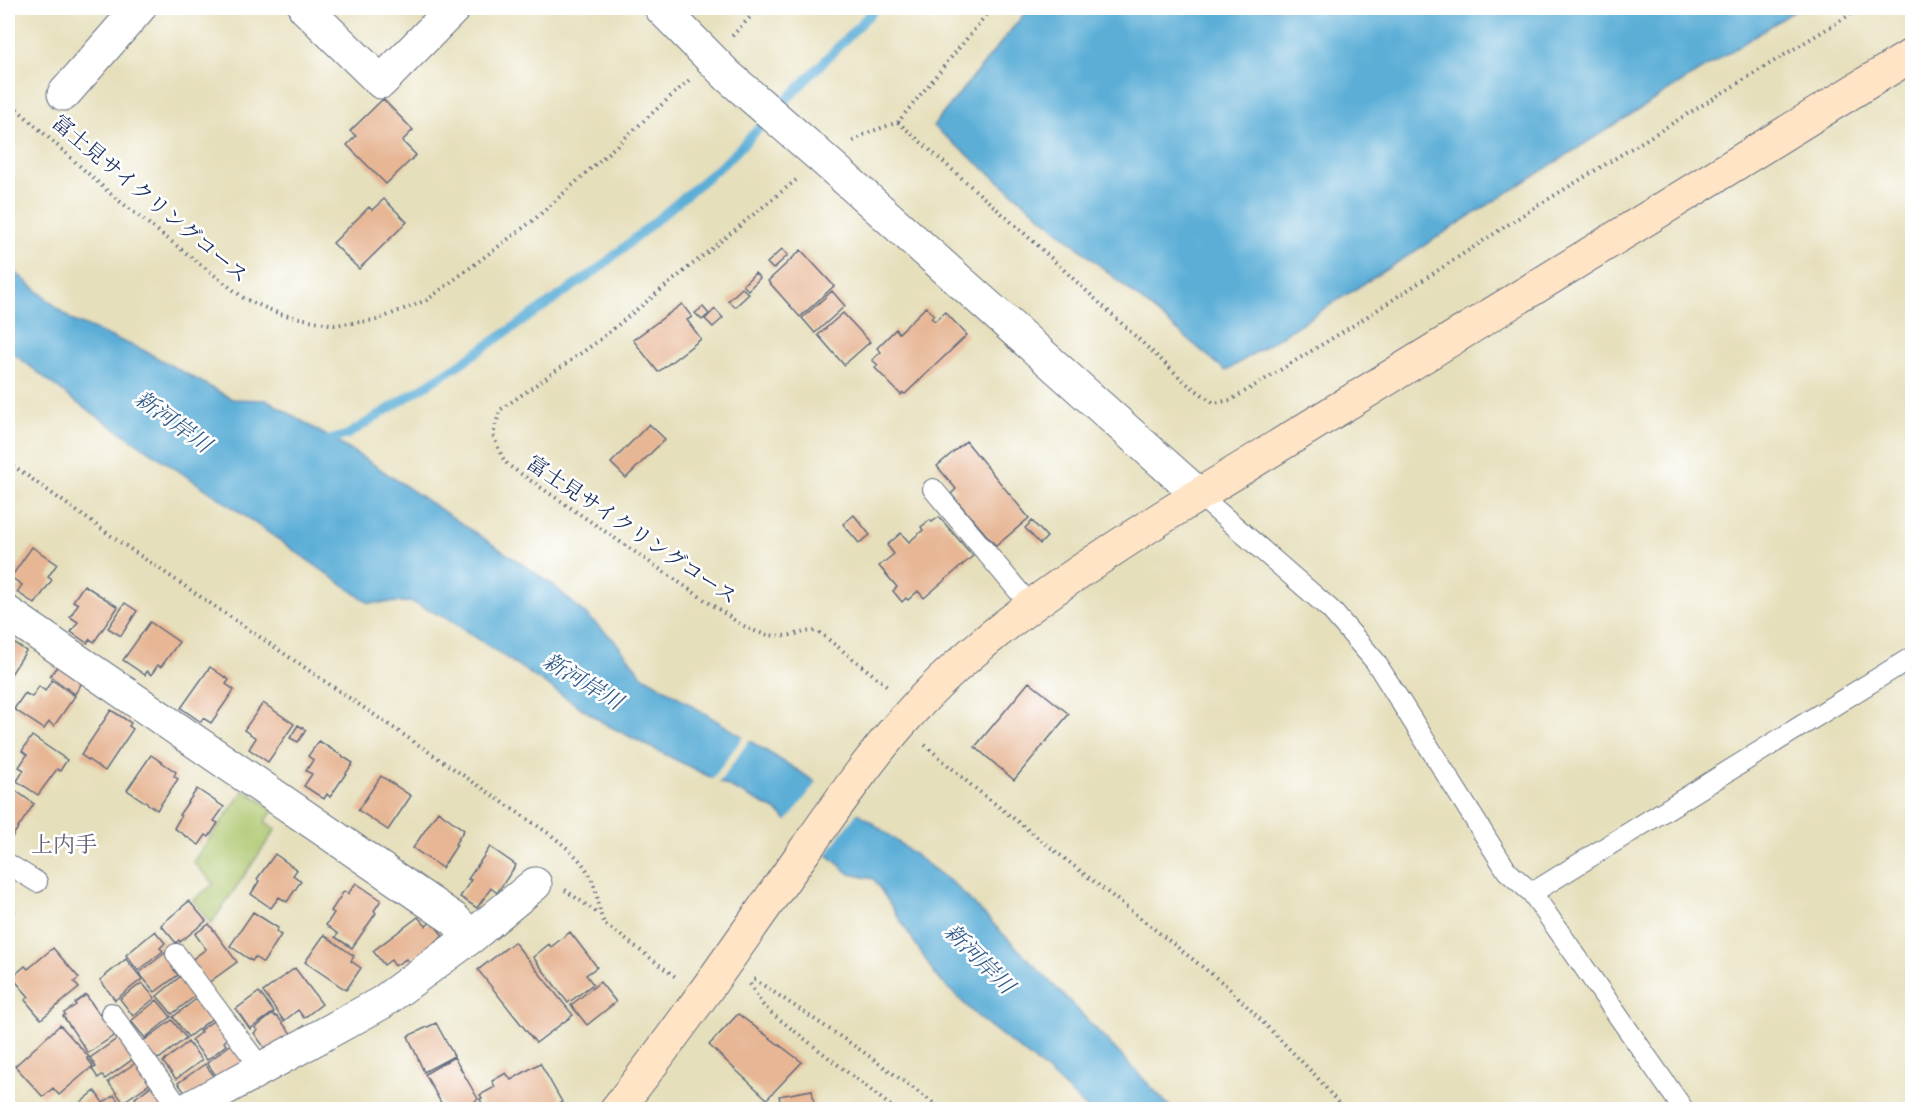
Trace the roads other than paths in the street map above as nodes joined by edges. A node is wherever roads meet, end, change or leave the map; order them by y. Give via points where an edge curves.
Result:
1 (139, 8) edge
2 (305, 8) edge
3 (454, 8) edge
4 (661, 8) edge
5 (1912, 55) edge
6 (64, 94) dead end
7 (933, 489) dead end
8 (1199, 495) junction
9 (1030, 606) junction
10 (8, 613) edge
11 (1912, 657) edge
12 (8, 864) edge
13 (37, 882) dead end
14 (536, 884) road end
15 (1532, 893) junction
16 (471, 937) junction
17 (176, 954) dead end
18 (111, 1013) dead end
19 (261, 1068) junction
20 (181, 1110) edge
21 (186, 1110) edge
22 (616, 1110) edge
23 (1684, 1110) edge

1 - 6 street
2 - 3 street via 381,82
4 - 8 street via 813,162
5 - 8 street
7 - 9 lane
8 - 9 street
8 - 15 lane via 1331,610 1375,661 1507,871
9 - 22 street via 946,678 904,737 862,771
10 - 16 street via 444,913
11 - 15 lane
12 - 13 lane
14 - 16 street
15 - 23 lane
16 - 19 street via 381,1003
17 - 19 lane
18 - 20 lane
19 - 21 street

